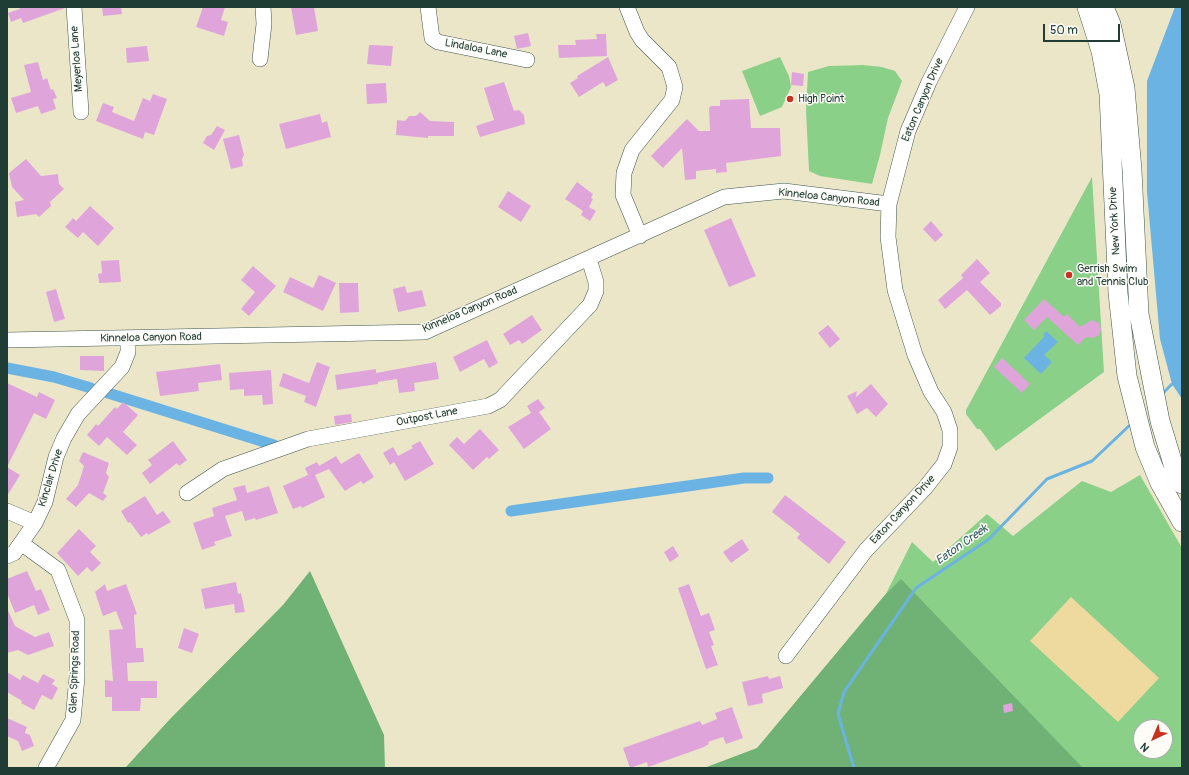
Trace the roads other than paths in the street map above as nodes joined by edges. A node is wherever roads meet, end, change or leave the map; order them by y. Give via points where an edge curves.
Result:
1 (74, 7) edge
2 (263, 7) edge
3 (428, 7) edge
4 (627, 7) edge
5 (967, 7) edge
6 (1087, 7) edge
7 (1104, 7) edge
8 (260, 59) dead end
9 (527, 60) dead end
10 (81, 112) dead end
11 (889, 204) junction
12 (640, 236) junction
13 (589, 258) junction
14 (128, 339) junction
15 (7, 340) edge
16 (1182, 484) edge
17 (187, 493) dead end
18 (7, 511) edge
19 (1182, 522) edge
20 (35, 523) junction
21 (21, 543) junction
22 (7, 556) edge
23 (786, 656) dead end
24 (46, 768) edge

1 - 10 street, Meyerloa Lane
2 - 8 street
3 - 9 street, Lindaloa Lane via 432,38 438,42
4 - 12 street via 637,32 669,67 675,87 672,100 632,150 624,173 624,195
5 - 11 street, Eaton Canyon Drive via 929,82 908,131
6 - 19 main road, New York Drive via 1101,51 1109,94 1118,293 1127,376 1145,446 1160,483
7 - 16 main road, New York Drive via 1111,24 1125,88 1139,314 1160,421 1176,474
11 - 12 street, Kinneloa Canyon Road via 784,191 724,197
11 - 23 street, Eaton Canyon Drive via 888,237 895,290 915,355 931,392 944,412 950,430 950,446 944,464 925,488 866,550
12 - 13 street, Kinneloa Canyon Road
13 - 14 street, Kinneloa Canyon Road via 425,332
13 - 17 street, Outpost Lane via 596,282 596,291 590,305 500,400 488,406 308,439 223,469
14 - 15 street, Kinneloa Canyon Road
14 - 20 street, Kinclair Drive via 128,352 122,367 78,414 64,438 56,457 46,502
18 - 20 street
20 - 21 street, Kinclair Drive
21 - 22 street, Kinclair Drive via 14,553
21 - 24 street, Glen Springs Road via 58,570 77,620 77,677 73,720

